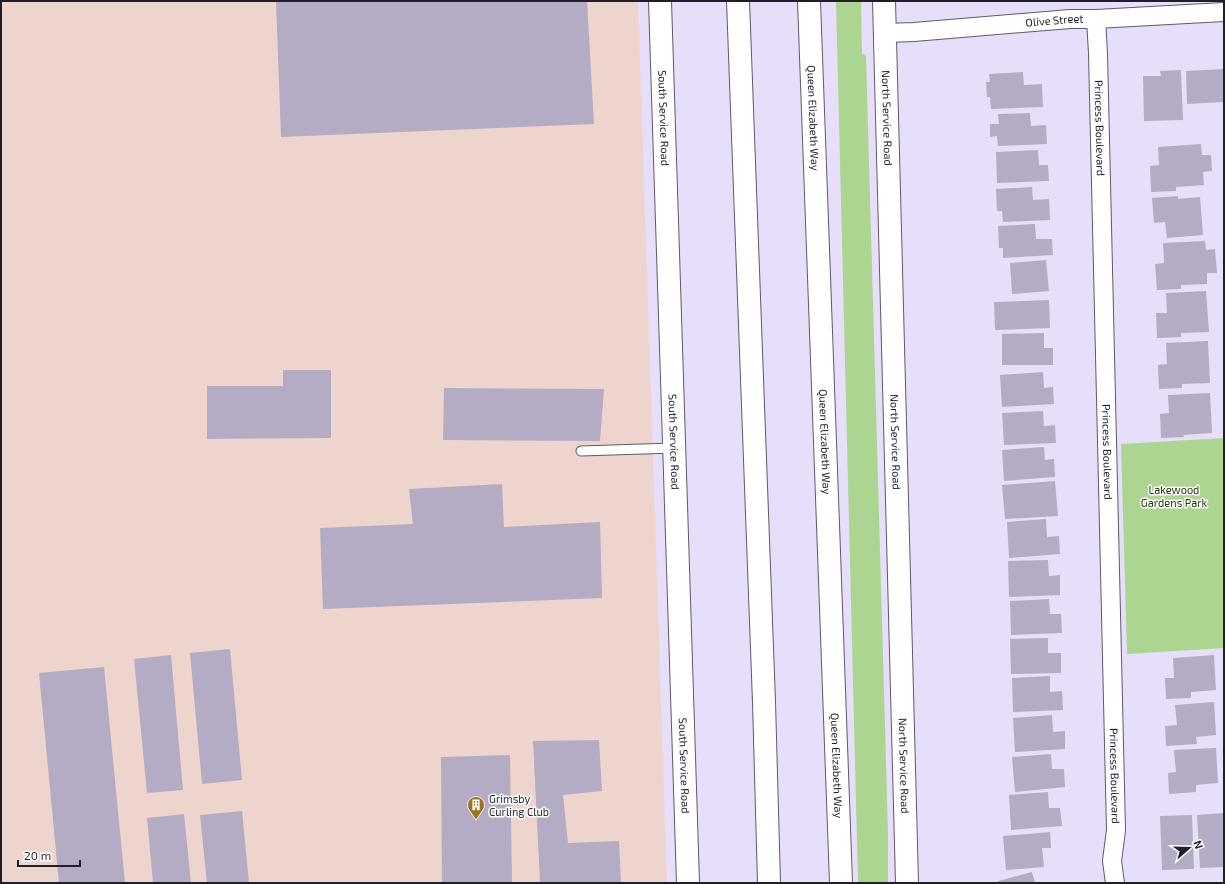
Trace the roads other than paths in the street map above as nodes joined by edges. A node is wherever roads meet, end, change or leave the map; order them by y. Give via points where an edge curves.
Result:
1 (660, 1) edge
2 (738, 1) edge
3 (809, 1) edge
4 (884, 1) edge
5 (1224, 12) edge
6 (1096, 19) junction
7 (885, 33) junction
8 (674, 448) junction
9 (581, 451) dead end
10 (688, 883) edge
11 (769, 883) edge
12 (841, 883) edge
13 (907, 883) edge
14 (1115, 883) edge

1 - 8 main road, South Service Road
2 - 11 main road
3 - 12 main road, Queen Elizabeth Way
4 - 7 main road, North Service Road
5 - 6 street, Olive Street
6 - 7 street, Olive Street
6 - 14 street, Princess Boulevard via 1116,822 1112,861
7 - 13 main road, North Service Road
8 - 9 lane
8 - 10 main road, South Service Road

